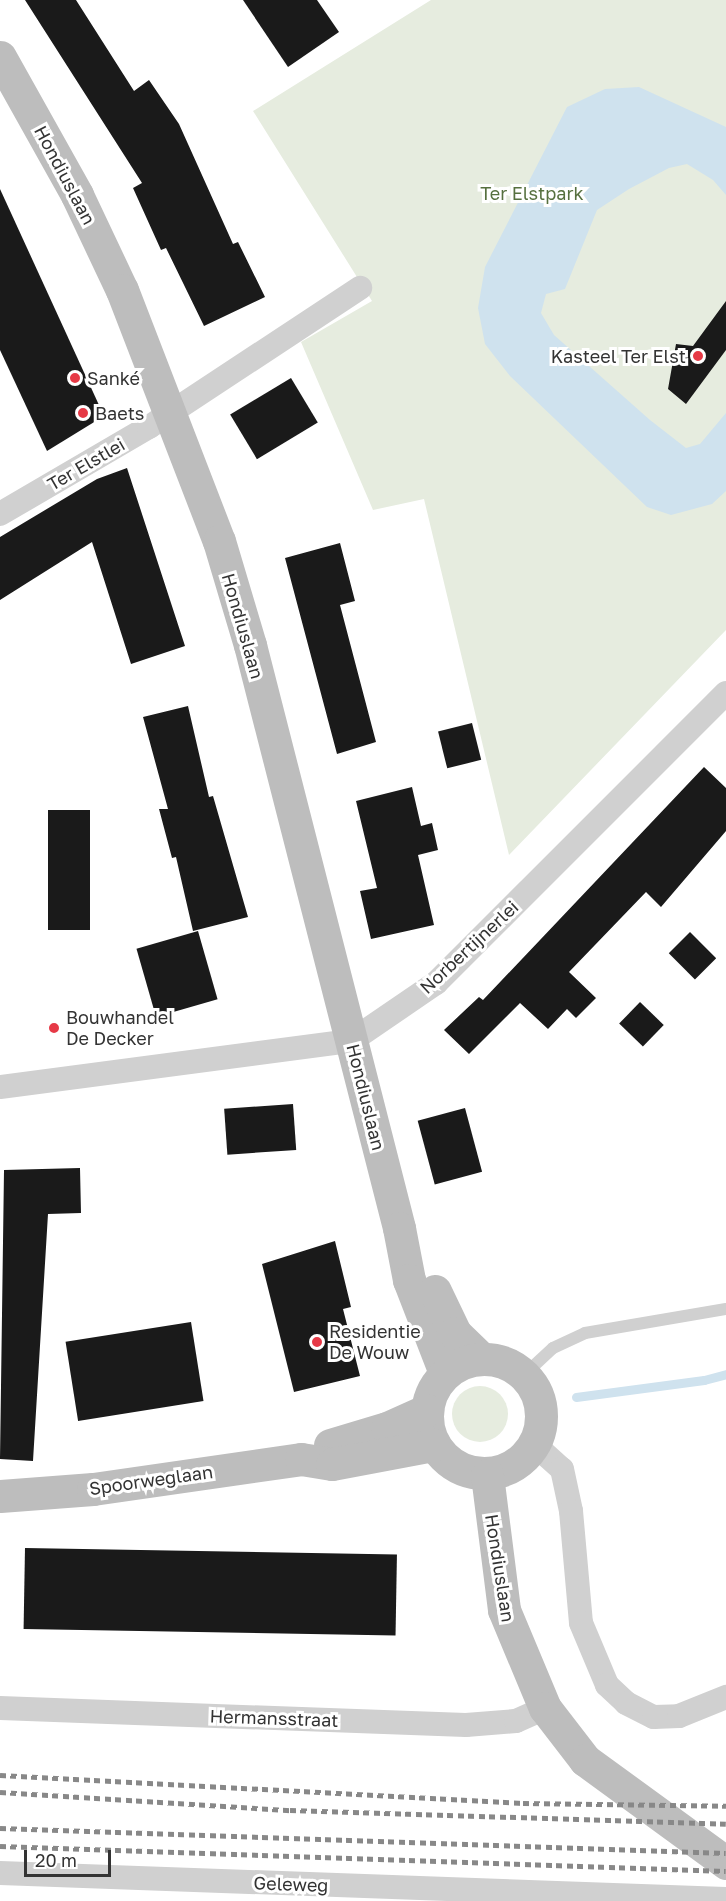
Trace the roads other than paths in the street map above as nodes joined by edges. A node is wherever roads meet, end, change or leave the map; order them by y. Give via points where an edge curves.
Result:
1 (0, 57) edge
2 (360, 288) dead end
3 (171, 411) junction
4 (0, 514) edge
5 (726, 693) edge
6 (351, 1041) junction
7 (0, 1087) edge
8 (399, 1228) junction
9 (726, 1309) edge
10 (481, 1358) junction
11 (445, 1373) junction
12 (525, 1374) junction
13 (427, 1410) junction
14 (434, 1445) junction
15 (535, 1445) junction
16 (301, 1459) junction
17 (487, 1475) junction
18 (0, 1496) edge
19 (726, 1697) edge
20 (0, 1708) edge
21 (545, 1708) junction
22 (726, 1863) edge
23 (0, 1873) edge
24 (726, 1899) edge

1 - 3 street, Hondiuslaan via 100,244
2 - 3 street, Ter Elstlei
3 - 4 street, Ter Elstlei
3 - 6 street, Hondiuslaan via 219,541 247,634
5 - 6 street, Norbertijnerlei via 436,982
6 - 7 street, Norbertijnerlei
6 - 8 street, Hondiuslaan
8 - 10 street, Hondiuslaan via 455,1333
8 - 11 street, Hondiuslaan via 409,1280
9 - 12 lane via 585,1333 553,1348
10 - 11 street via 461,1363
10 - 12 street via 506,1362
11 - 13 street via 433,1389
12 - 15 street via 539,1397 542,1422
13 - 14 street
13 - 16 street, Spoorweglaan
14 - 16 street, Spoorweglaan via 332,1464
14 - 17 street via 459,1468
15 - 17 street via 517,1464
15 - 19 street via 562,1469 571,1511 581,1623 608,1685 626,1703 654,1717 679,1716
16 - 18 street, Spoorweglaan via 93,1489
17 - 21 street, Hondiuslaan via 504,1610
20 - 21 street, Hermansstraat via 466,1725 516,1721
21 - 22 street, Hondiuslaan via 585,1760
23 - 24 street, Geleweg

